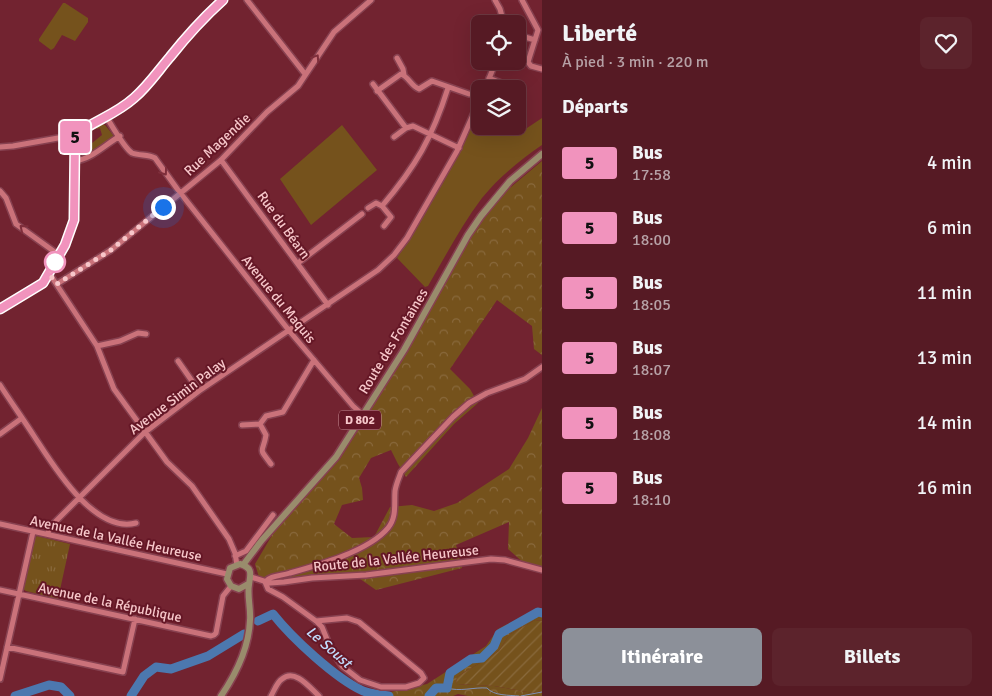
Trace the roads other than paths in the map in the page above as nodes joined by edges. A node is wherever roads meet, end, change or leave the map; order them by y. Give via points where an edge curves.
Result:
1 (223, 0) edge
2 (247, 0) edge
3 (371, 0) edge
4 (494, 0) edge
5 (522, 0) edge
6 (501, 15) edge
7 (526, 37) edge
8 (535, 40) junction
9 (396, 58) dead end
10 (542, 69) edge
11 (492, 70) edge
12 (305, 74) junction
13 (404, 75) junction
14 (489, 78) joint
15 (494, 80) edge
16 (373, 84) dead end
17 (448, 88) junction
18 (378, 91) junction
19 (469, 94) dead end
20 (107, 118) junction
21 (471, 120) edge
22 (406, 128) junction
23 (75, 135) junction
24 (120, 136) junction
25 (431, 136) junction
26 (394, 137) dead end
27 (0, 147) edge
28 (459, 148) junction
29 (542, 154) edge
30 (220, 160) junction
31 (75, 161) junction
32 (0, 191) edge
33 (180, 193) junction
34 (382, 206) junction
35 (368, 208) dead end
36 (362, 214) dead end
37 (384, 226) dead end
38 (59, 255) junction
39 (298, 263) junction
40 (49, 274) junction
41 (46, 280) junction
42 (57, 284) junction
43 (328, 304) junction
44 (0, 309) edge
45 (289, 331) junction
46 (146, 334) dead end
47 (97, 346) junction
48 (314, 360) junction
49 (178, 361) dead end
50 (542, 367) edge
51 (0, 385) edge
52 (199, 391) junction
53 (364, 415) junction
54 (22, 418) junction
55 (260, 424) junction
56 (242, 425) dead end
57 (144, 433) junction
58 (0, 434) edge
59 (271, 464) dead end
60 (79, 498) junction
61 (274, 515) dead end
62 (136, 523) dead end
63 (0, 524) edge
64 (33, 532) junction
65 (47, 534) junction
66 (235, 556) junction
67 (243, 566) junction
68 (542, 570) edge
69 (227, 574) junction
70 (250, 581) junction
71 (265, 582) junction
72 (231, 586) junction
73 (239, 589) junction
74 (0, 590) edge
75 (19, 594) junction
76 (250, 610) junction
77 (135, 619) junction
78 (316, 621) junction
79 (7, 647) junction
80 (0, 679) edge
81 (221, 696) edge
82 (271, 696) edge
83 (319, 696) edge

1 - 20 street via 148,84
2 - 12 street
12 -> 3 street, Rue Magendie via 334,32
4 - 6 street
5 - 8 street via 538,30
7 - 8 street
8 - 10 street via 528,62
9 - 13 street
11 - 14 street
12 - 30 street, Rue Magendie via 298,86
13 - 17 street via 418,89 432,81
13 - 18 street
14 - 15 street
16 - 18 street
17 - 19 street
17 - 25 street
18 - 22 street
20 - 23 street
20 - 24 street, Avenue du Maquis
21 - 28 street, Avenue Simin Palay
22 - 25 street via 412,126
22 - 26 street
23 - 27 street
23 - 31 street
24 - 31 street via 90,156
24 -> 33 street, Avenue du Maquis via 129,151 155,158
25 - 28 street
25 - 34 street
28 - 43 street, Avenue Simin Palay via 394,255 378,270
29 - 53 main road, Route des Fontaines / D 802 via 510,181 477,222
30 - 33 street, Rue Magendie
30 - 39 street, Rue du Béarn
31 - 38 street via 74,220
38 -> 32 street via 16,224
33 - 42 street, Rue Magendie via 111,250
33 - 45 street, Avenue du Maquis
34 - 35 street via 376,203
34 - 37 street via 390,217
36 - 39 street
38 - 40 street
39 - 43 street, Rue du Béarn
40 - 41 street
40 - 42 street
41 - 42 street
41 - 44 street
42 - 47 street
43 - 45 street, Avenue Simin Palay
45 - 48 street, Avenue du Maquis
45 - 52 street, Avenue Simin Palay
46 - 47 street via 138,333
47 - 57 street via 114,389
48 - 53 street, Avenue du Maquis
48 - 55 street via 283,412 266,416
49 - 52 street
50 - 71 street via 525,380 469,403 452,417 401,472 395,492 393,519 378,537 354,551 270,577
51 - 54 street
52 - 57 street, Avenue Simin Palay
53 - 67 main road, Route des Fontaines / D 802 via 336,457
54 - 58 street
54 - 60 street via 61,478
55 - 56 street
55 - 59 street via 266,435 261,452
57 - 60 street, Avenue Simin Palay
57 - 66 street via 192,486 229,539
60 - 62 street via 110,520
60 - 65 street, Avenue Simin Palay
61 - 66 street via 246,551
63 - 64 street, Avenue de la Vallée Heureuse
64 - 65 street, Avenue de la Vallée Heureuse
64 - 75 street
65 - 69 street, Avenue de la Vallée Heureuse
66 - 67 street
67 - 69 main road via 230,568
67 - 70 main road
68 - 71 street, Route de la Vallée Heureuse via 491,559 352,576
69 - 72 main road
70 - 71 street, Route de la Vallée Heureuse
70 - 73 main road
70 - 76 main road
71 - 78 street via 268,589
72 - 73 main road
72 - 77 street, Avenue de la République via 223,596 214,635
73 - 76 main road
74 - 75 street, Avenue de la République
75 - 77 street, Avenue de la République
75 - 79 street
76 - 81 main road via 243,654
77 - 79 street via 123,672
78 - 78 street via 347,618 359,622 424,678 406,687 381,687 360,680 342,666
79 - 80 street
82 - 83 street via 281,679 289,675 298,677

